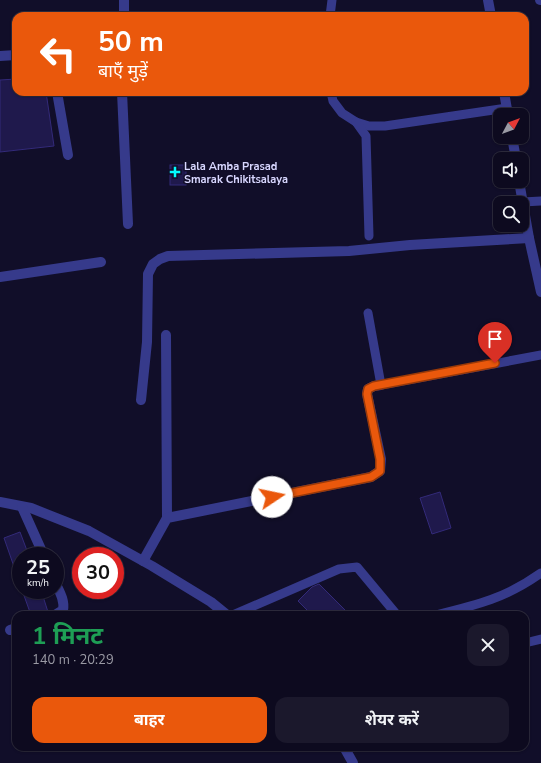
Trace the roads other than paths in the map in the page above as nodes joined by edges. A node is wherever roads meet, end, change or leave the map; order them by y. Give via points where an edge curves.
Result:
1 (124, 0) edge
2 (332, 0) edge
3 (488, 0) edge
4 (124, 12) edge
5 (330, 12) edge
6 (490, 12) edge
7 (12, 55) edge
8 (0, 56) edge
9 (58, 96) edge
10 (122, 96) edge
11 (332, 96) edge
12 (505, 96) edge
13 (506, 108) edge
14 (493, 114) edge
15 (356, 122) junction
16 (68, 155) dead end
17 (541, 201) edge
18 (529, 202) edge
19 (128, 224) dead end
20 (528, 232) edge
21 (369, 236) dead end
22 (529, 238) junction
23 (101, 262) dead end
24 (0, 277) edge
25 (541, 292) edge
26 (368, 313) dead end
27 (166, 335) dead end
28 (541, 355) edge
29 (381, 385) junction
30 (141, 400) dead end
31 (0, 502) edge
32 (22, 507) junction
33 (167, 518) junction
34 (40, 547) edge
35 (143, 561) junction
36 (541, 573) edge
37 (62, 599) edge
38 (61, 611) edge
39 (222, 611) edge
40 (242, 611) edge
41 (394, 611) edge
42 (452, 611) edge
43 (541, 639) edge
44 (529, 643) edge
45 (346, 751) edge
46 (353, 763) edge

1 - 4 street
2 - 5 lane
3 - 6 street
7 - 8 street
9 - 16 street
10 - 19 street
11 - 15 lane via 342,113
12 - 13 street
14 - 15 lane via 386,126 369,126
15 - 21 lane via 366,136
17 - 18 lane
20 - 22 street
22 - 25 street
22 - 30 street via 349,251 168,256 160,259 153,264 148,274 147,342
23 - 24 street
26 - 29 lane
27 - 33 street
28 - 29 lane
29 - 33 street via 368,389 367,394 380,459 380,471 371,477
31 - 32 street
32 - 34 street
32 - 35 street via 31,508 89,531
33 - 35 street
35 - 39 street
36 - 42 lane via 525,585 498,597
37 - 38 street via 64,606
40 - 41 lane via 339,570 357,567
43 - 44 lane
45 - 46 street

